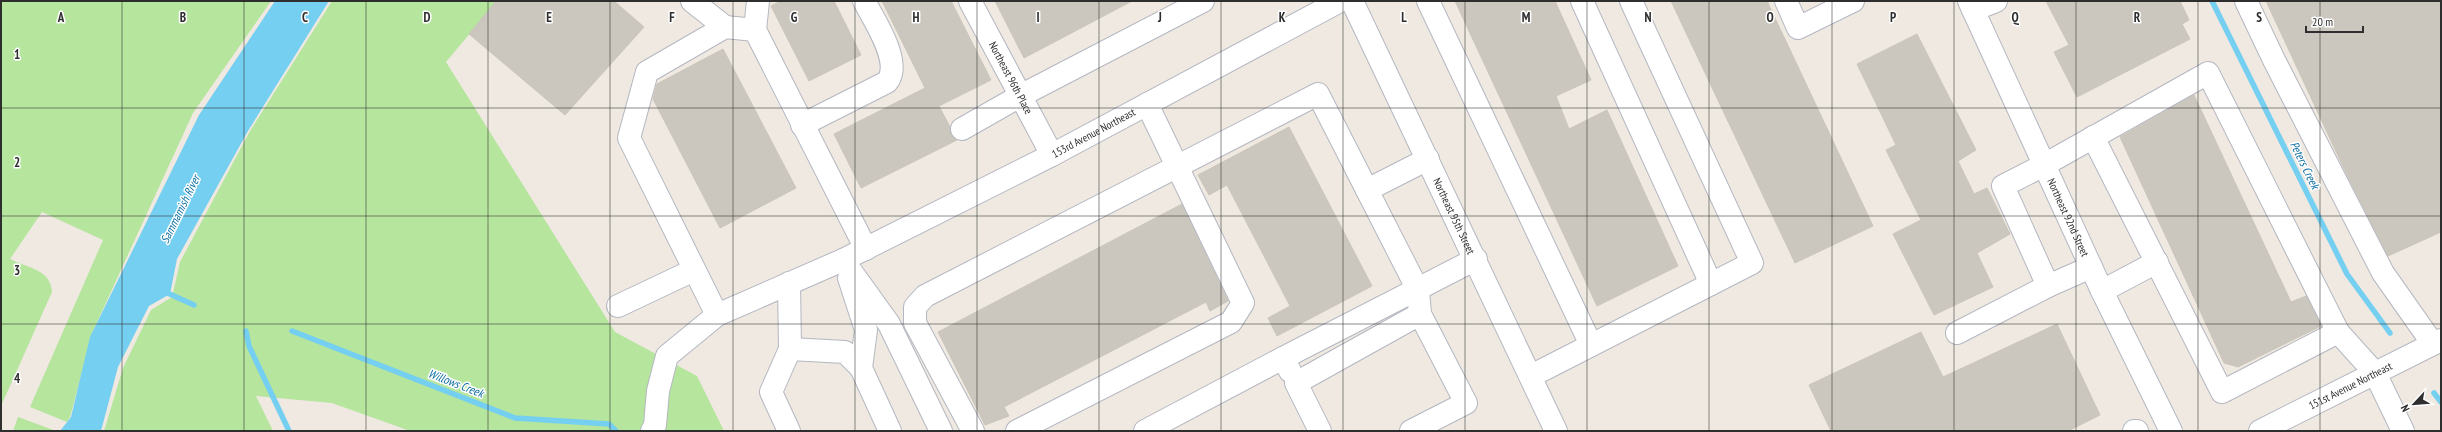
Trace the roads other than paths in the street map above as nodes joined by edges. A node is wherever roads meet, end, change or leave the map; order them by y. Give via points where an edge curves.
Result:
1 (692, 1) edge
2 (758, 1) edge
3 (864, 1) edge
4 (970, 1) edge
5 (1203, 1) edge
6 (1340, 1) edge
7 (1352, 1) edge
8 (1428, 1) edge
9 (1582, 1) edge
10 (1631, 1) edge
11 (1786, 1) edge
12 (1853, 1) edge
13 (1996, 1) edge
14 (2246, 1) edge
15 (1971, 5) edge
16 (725, 27) junction
17 (755, 30) junction
18 (1020, 96) junction
19 (1147, 104) junction
20 (802, 125) junction
21 (962, 129) dead end
22 (2093, 137) junction
23 (1052, 155) junction
24 (1428, 159) junction
25 (1178, 165) junction
26 (2044, 165) junction
27 (1367, 190) junction
28 (866, 249) junction
29 (1476, 259) junction
30 (843, 260) junction
31 (2157, 262) junction
32 (2091, 267) junction
33 (694, 270) junction
34 (789, 283) junction
35 (1711, 284) junction
36 (2048, 286) junction
37 (1418, 290) junction
38 (2102, 291) junction
39 (618, 306) dead end
40 (1420, 314) junction
41 (716, 315) junction
42 (2338, 332) junction
43 (1958, 333) dead end
44 (2437, 342) edge
45 (1591, 345) junction
46 (790, 349) junction
47 (1283, 358) junction
48 (861, 368) junction
49 (2375, 373) junction
50 (1531, 376) junction
51 (1296, 383) junction
52 (652, 431) edge
53 (789, 431) edge
54 (890, 431) edge
55 (942, 431) edge
56 (973, 431) edge
57 (1017, 431) edge
58 (1145, 431) edge
59 (1320, 431) edge
60 (1411, 431) edge
61 (1556, 431) edge
62 (2171, 431) edge
63 (2260, 431) edge
64 (2403, 431) edge

1 - 16 street
2 - 17 street
3 - 20 street via 892,57 890,78 887,82
4 - 18 street, Northeast 96th Place
5 - 18 street
6 - 19 street, 153rd Avenue Northeast
7 - 24 street, Northeast 95th Street
8 - 45 street
9 - 35 street
10 - 35 street via 1752,263
11 - 12 street via 1798,28
13 - 15 street
14 - 44 street via 2380,266
15 - 26 street, Northeast 92nd Street
16 - 17 street
16 - 33 street via 647,72 629,138
17 - 20 street
18 - 21 street
18 - 23 street, Northeast 96th Place
19 - 23 street, 153rd Avenue Northeast
19 - 25 street
20 - 28 street
22 - 26 street
22 - 31 street
22 - 42 street via 2208,73
23 - 28 street, 153rd Avenue Northeast
24 - 27 street
24 - 29 street, Northeast 95th Street
25 - 27 street via 1318,94
25 - 56 street via 925,296 915,307 915,323
25 - 57 street via 1243,303 1231,322
26 - 32 street, Northeast 92nd Street
26 - 36 street via 2003,186
27 - 37 street
28 - 30 street, 153rd Avenue Northeast
29 - 37 street
29 - 50 street, Northeast 95th Street
30 - 34 street, 153rd Avenue Northeast
30 - 48 street via 866,330
30 - 55 street via 890,324
31 - 38 street
31 - 42 street via 2222,392
32 - 36 street
32 - 38 street, Northeast 92nd Street
33 - 39 street
33 - 41 street
34 - 41 street, 153rd Avenue Northeast
34 - 46 street
35 - 45 street
36 - 43 street
37 - 40 street
37 - 47 street
38 - 62 street, Northeast 92nd Street
40 - 51 street
40 - 60 street via 1466,403
41 - 52 street, 153rd Avenue Northeast via 667,356
42 - 49 street
44 - 49 street, 151st Avenue Northeast
45 - 50 street
46 - 48 street via 845,352
46 - 53 street via 771,392
47 - 51 street
47 - 58 street
48 - 54 street
49 - 63 street, 151st Avenue Northeast
49 - 64 street
50 - 61 street, Northeast 95th Street
51 - 59 street

